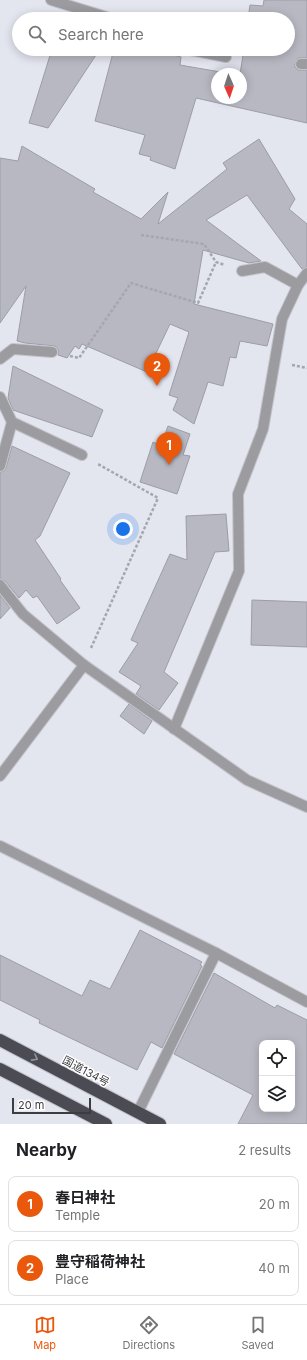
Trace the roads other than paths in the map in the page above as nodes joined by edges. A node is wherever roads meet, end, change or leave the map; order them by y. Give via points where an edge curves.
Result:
1 (51, 0) edge
2 (90, 12) edge
3 (221, 56) edge
4 (226, 57) dead end
5 (242, 271) road end
6 (307, 274) edge
7 (298, 285) junction
8 (52, 352) road end
9 (0, 359) edge
10 (0, 397) edge
11 (12, 422) junction
12 (82, 455) road end
13 (0, 466) edge
14 (0, 585) edge
15 (84, 665) junction
16 (174, 729) junction
17 (0, 776) edge
18 (307, 807) edge
19 (0, 846) edge
20 (216, 953) junction
21 (307, 1002) edge
22 (0, 1040) edge
23 (0, 1069) edge
24 (138, 1112) junction
25 (106, 1124) edge
26 (160, 1124) edge

1 - 2 street
3 - 4 street
5 - 7 street via 265,267
6 - 7 street
7 - 16 street via 282,319 263,429 238,494 239,571
8 - 9 street via 13,349
10 - 11 street
11 - 12 street
11 - 13 street
14 - 15 street via 23,614
15 - 16 street
15 - 17 street
16 - 18 street via 247,780
19 - 20 street
20 - 21 street
20 - 24 street
22 -> 24 highway, 国道134号
23 - 25 highway
24 - 26 highway, 国道134号

